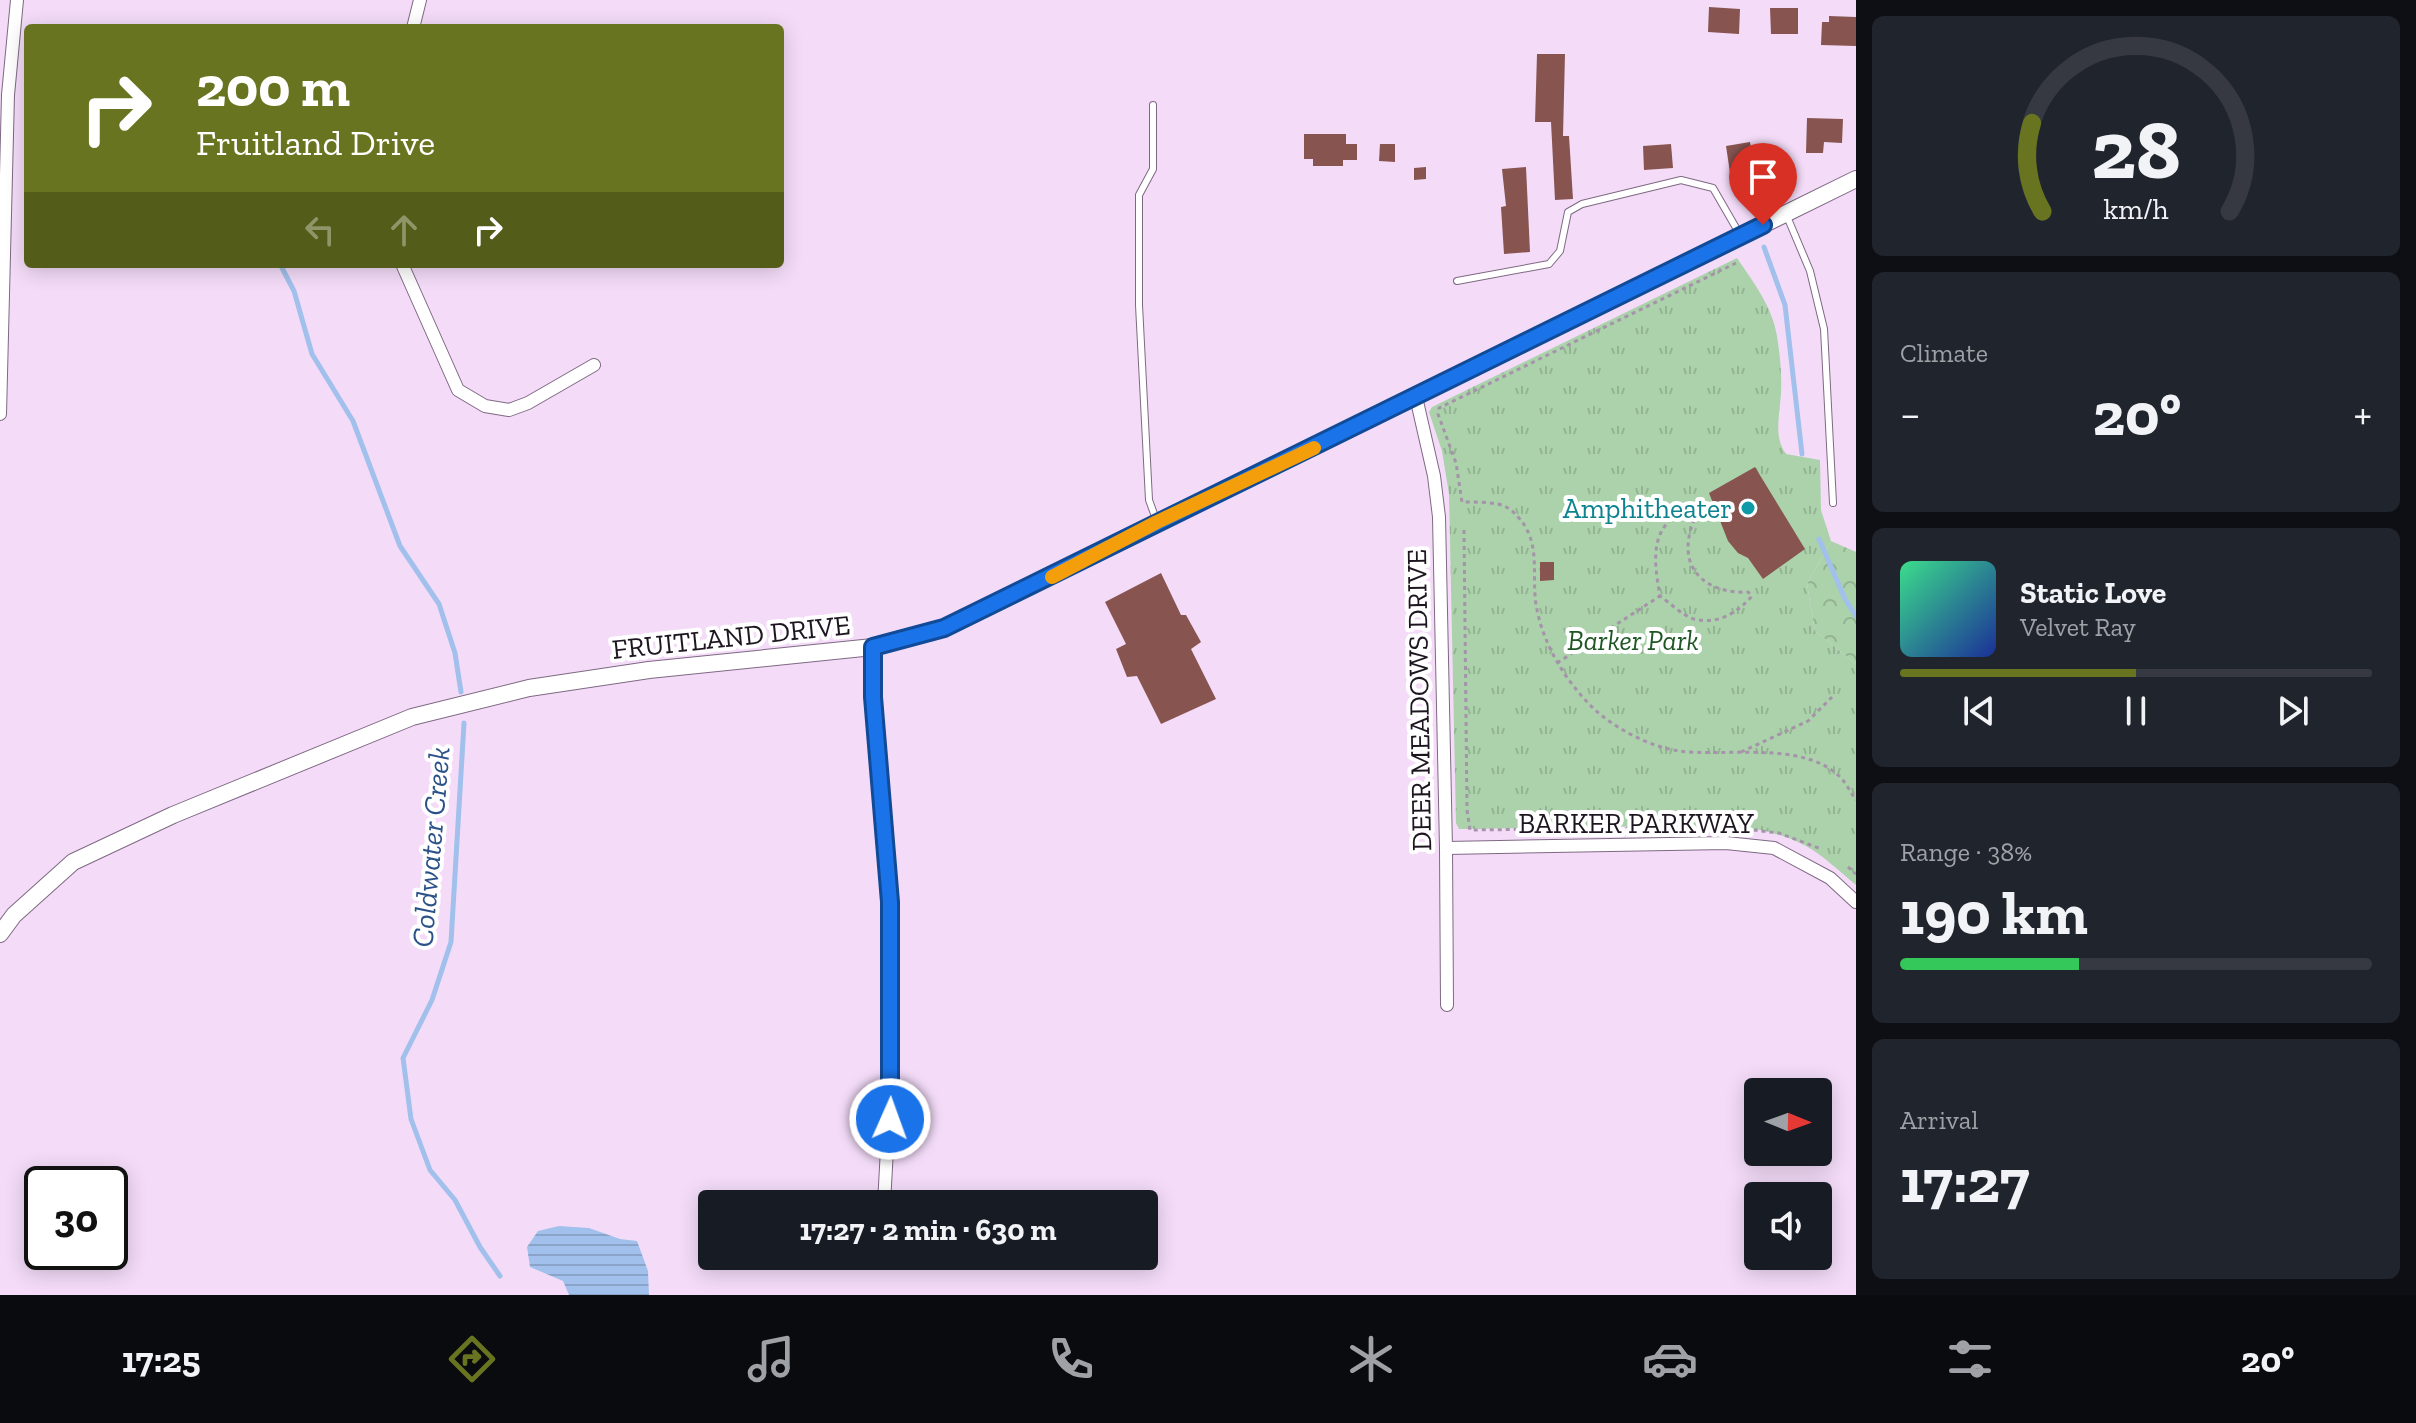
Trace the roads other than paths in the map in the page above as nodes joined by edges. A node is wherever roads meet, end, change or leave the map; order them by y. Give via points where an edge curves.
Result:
1 (17, 0) edge
2 (420, 0) edge
3 (414, 24) edge
4 (1153, 105) dead end
5 (1856, 179) edge
6 (3, 192) edge
7 (1786, 214) junction
8 (1741, 236) junction
9 (404, 268) edge
10 (1457, 281) dead end
11 (594, 365) dead end
12 (1416, 397) junction
13 (0, 414) edge
14 (1833, 503) dead end
15 (1157, 522) junction
16 (873, 647) junction
17 (1446, 848) junction
18 (1856, 902) edge
19 (0, 934) edge
20 (1447, 1005) dead end
21 (885, 1190) edge

1 - 6 street
2 - 3 street
4 - 15 lane via 1153,169 1139,195 1139,305 1149,500
5 - 7 street, FRUITLAND DRIVE
6 - 13 street
7 - 8 street, FRUITLAND DRIVE
7 - 14 lane via 1810,271 1824,329
8 - 10 lane via 1713,188 1681,180 1568,212 1560,251 1549,264
8 - 12 street, FRUITLAND DRIVE
9 - 11 street via 458,390 485,406 509,410 528,403
12 - 15 street, FRUITLAND DRIVE
12 - 17 street, DEER MEADOWS DRIVE via 1439,517
15 - 16 street, FRUITLAND DRIVE via 944,628
16 - 19 street, FRUITLAND DRIVE via 529,688 412,717 73,862
16 - 21 street via 890,902 891,1091
17 - 18 street, BARKER PARKWAY via 1726,843 1774,848 1830,878
17 - 20 street, DEER MEADOWS DRIVE

